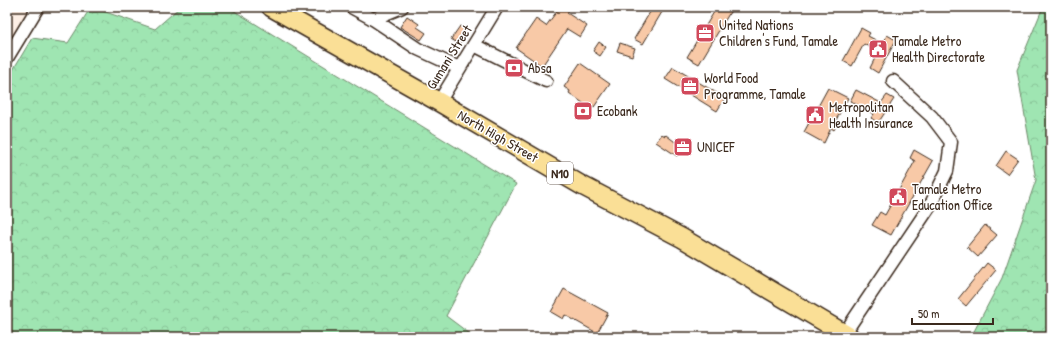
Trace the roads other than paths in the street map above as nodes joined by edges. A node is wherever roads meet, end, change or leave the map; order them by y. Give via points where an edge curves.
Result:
1 (38, 7) edge
2 (271, 7) edge
3 (351, 7) edge
4 (402, 7) edge
5 (497, 7) edge
6 (373, 20) junction
7 (474, 45) junction
8 (7, 58) edge
9 (459, 68) junction
10 (546, 81) dead end
11 (893, 81) dead end
12 (439, 102) junction
13 (847, 336) edge

1 - 8 street
2 - 12 highway, North High Street / N10
3 - 6 street
4 - 6 street
5 - 7 street, Gumani Street
6 - 9 street via 418,49
7 - 9 street, Gumani Street
7 - 10 street
9 - 12 street, Gumani Street
11 - 13 street via 932,117 951,142 946,171 930,206
12 - 13 highway, North High Street / N10 via 581,185 682,238

